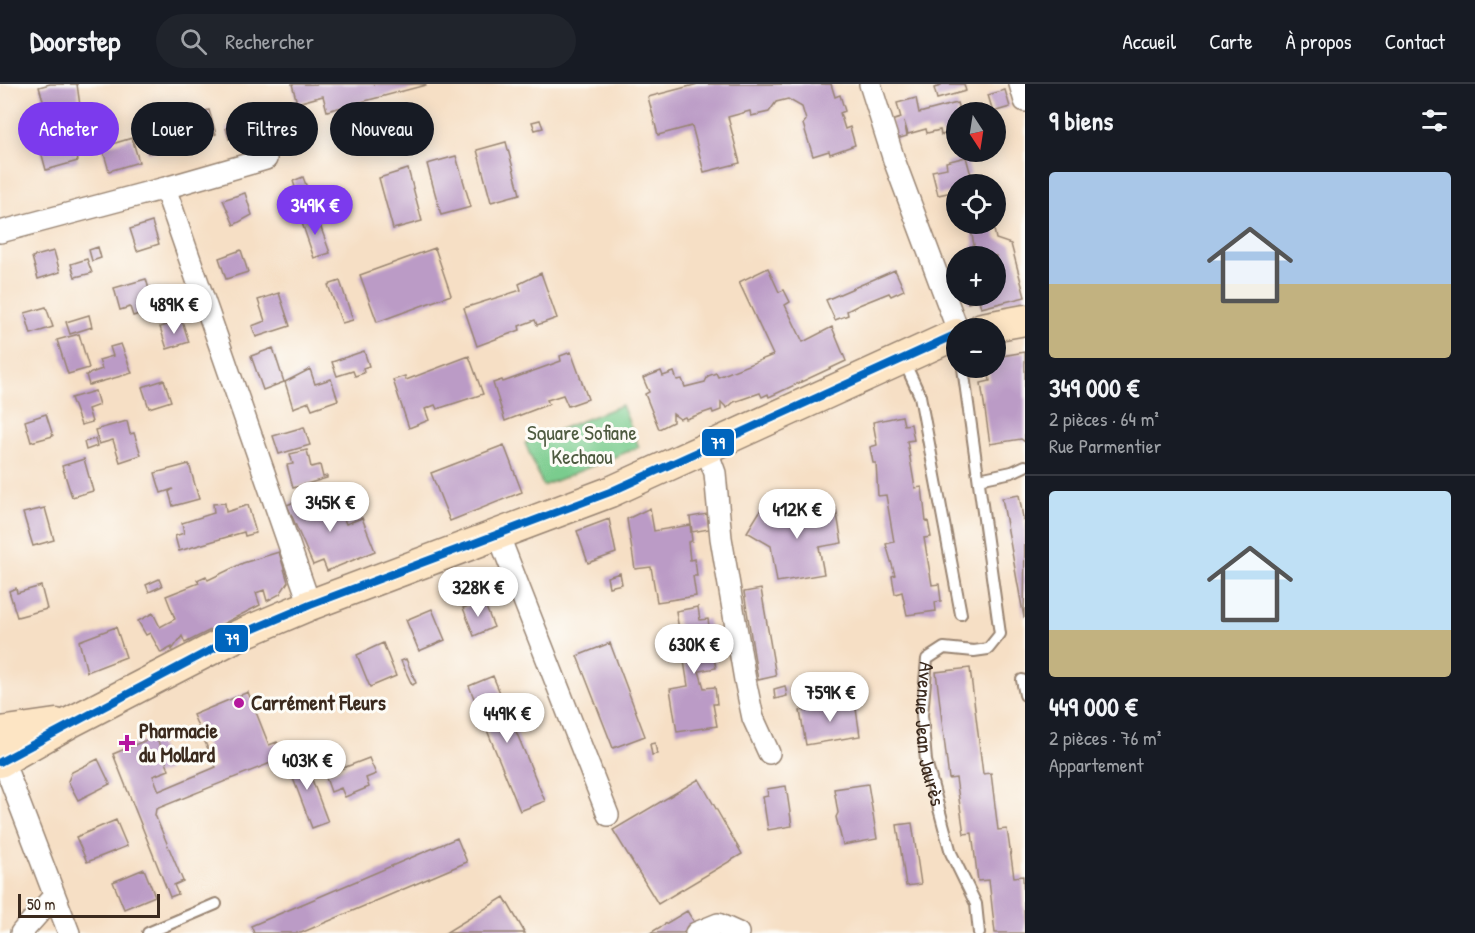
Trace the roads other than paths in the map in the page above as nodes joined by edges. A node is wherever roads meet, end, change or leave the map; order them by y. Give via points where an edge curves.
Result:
1 (870, 84) edge
2 (1020, 84) edge
3 (1025, 101) edge
4 (266, 159) dead end
5 (165, 188) junction
6 (0, 232) edge
7 (953, 318) edge
8 (1025, 320) edge
9 (1006, 324) edge
10 (946, 339) edge
11 (903, 359) junction
12 (964, 378) edge
13 (705, 448) junction
14 (1025, 466) edge
15 (979, 479) junction
16 (498, 534) junction
17 (310, 606) junction
18 (961, 614) dead end
19 (1022, 680) dead end
20 (1025, 695) edge
21 (70, 722) junction
22 (0, 732) edge
23 (769, 753) dead end
24 (1, 759) edge
25 (608, 815) dead end
26 (54, 896) junction
27 (216, 904) dead end
28 (21, 933) edge
29 (69, 933) edge
30 (148, 933) edge
31 (696, 933) edge
32 (738, 933) edge
33 (979, 933) edge

1 - 7 street
2 - 3 street
4 - 5 street
5 - 6 street
5 - 17 street
8 - 9 main road
10 - 11 main road
11 - 13 main road
11 - 18 lane via 920,396
12 - 15 lane, Avenue Jean Jaurès
13 - 16 main road via 610,492
13 - 23 street via 715,473 721,538 747,690 753,718
14 - 15 lane
15 - 33 lane, Avenue Jean Jaurès via 1000,634 988,649 944,648 927,659 922,715 926,761 951,853 976,904
16 - 17 main road
16 - 25 street
17 - 21 main road via 239,635
19 - 20 lane
21 - 22 main road
21 - 24 main road
24 - 26 street
26 - 28 street
26 - 29 street
27 - 30 lane
31 - 32 street via 718,924

